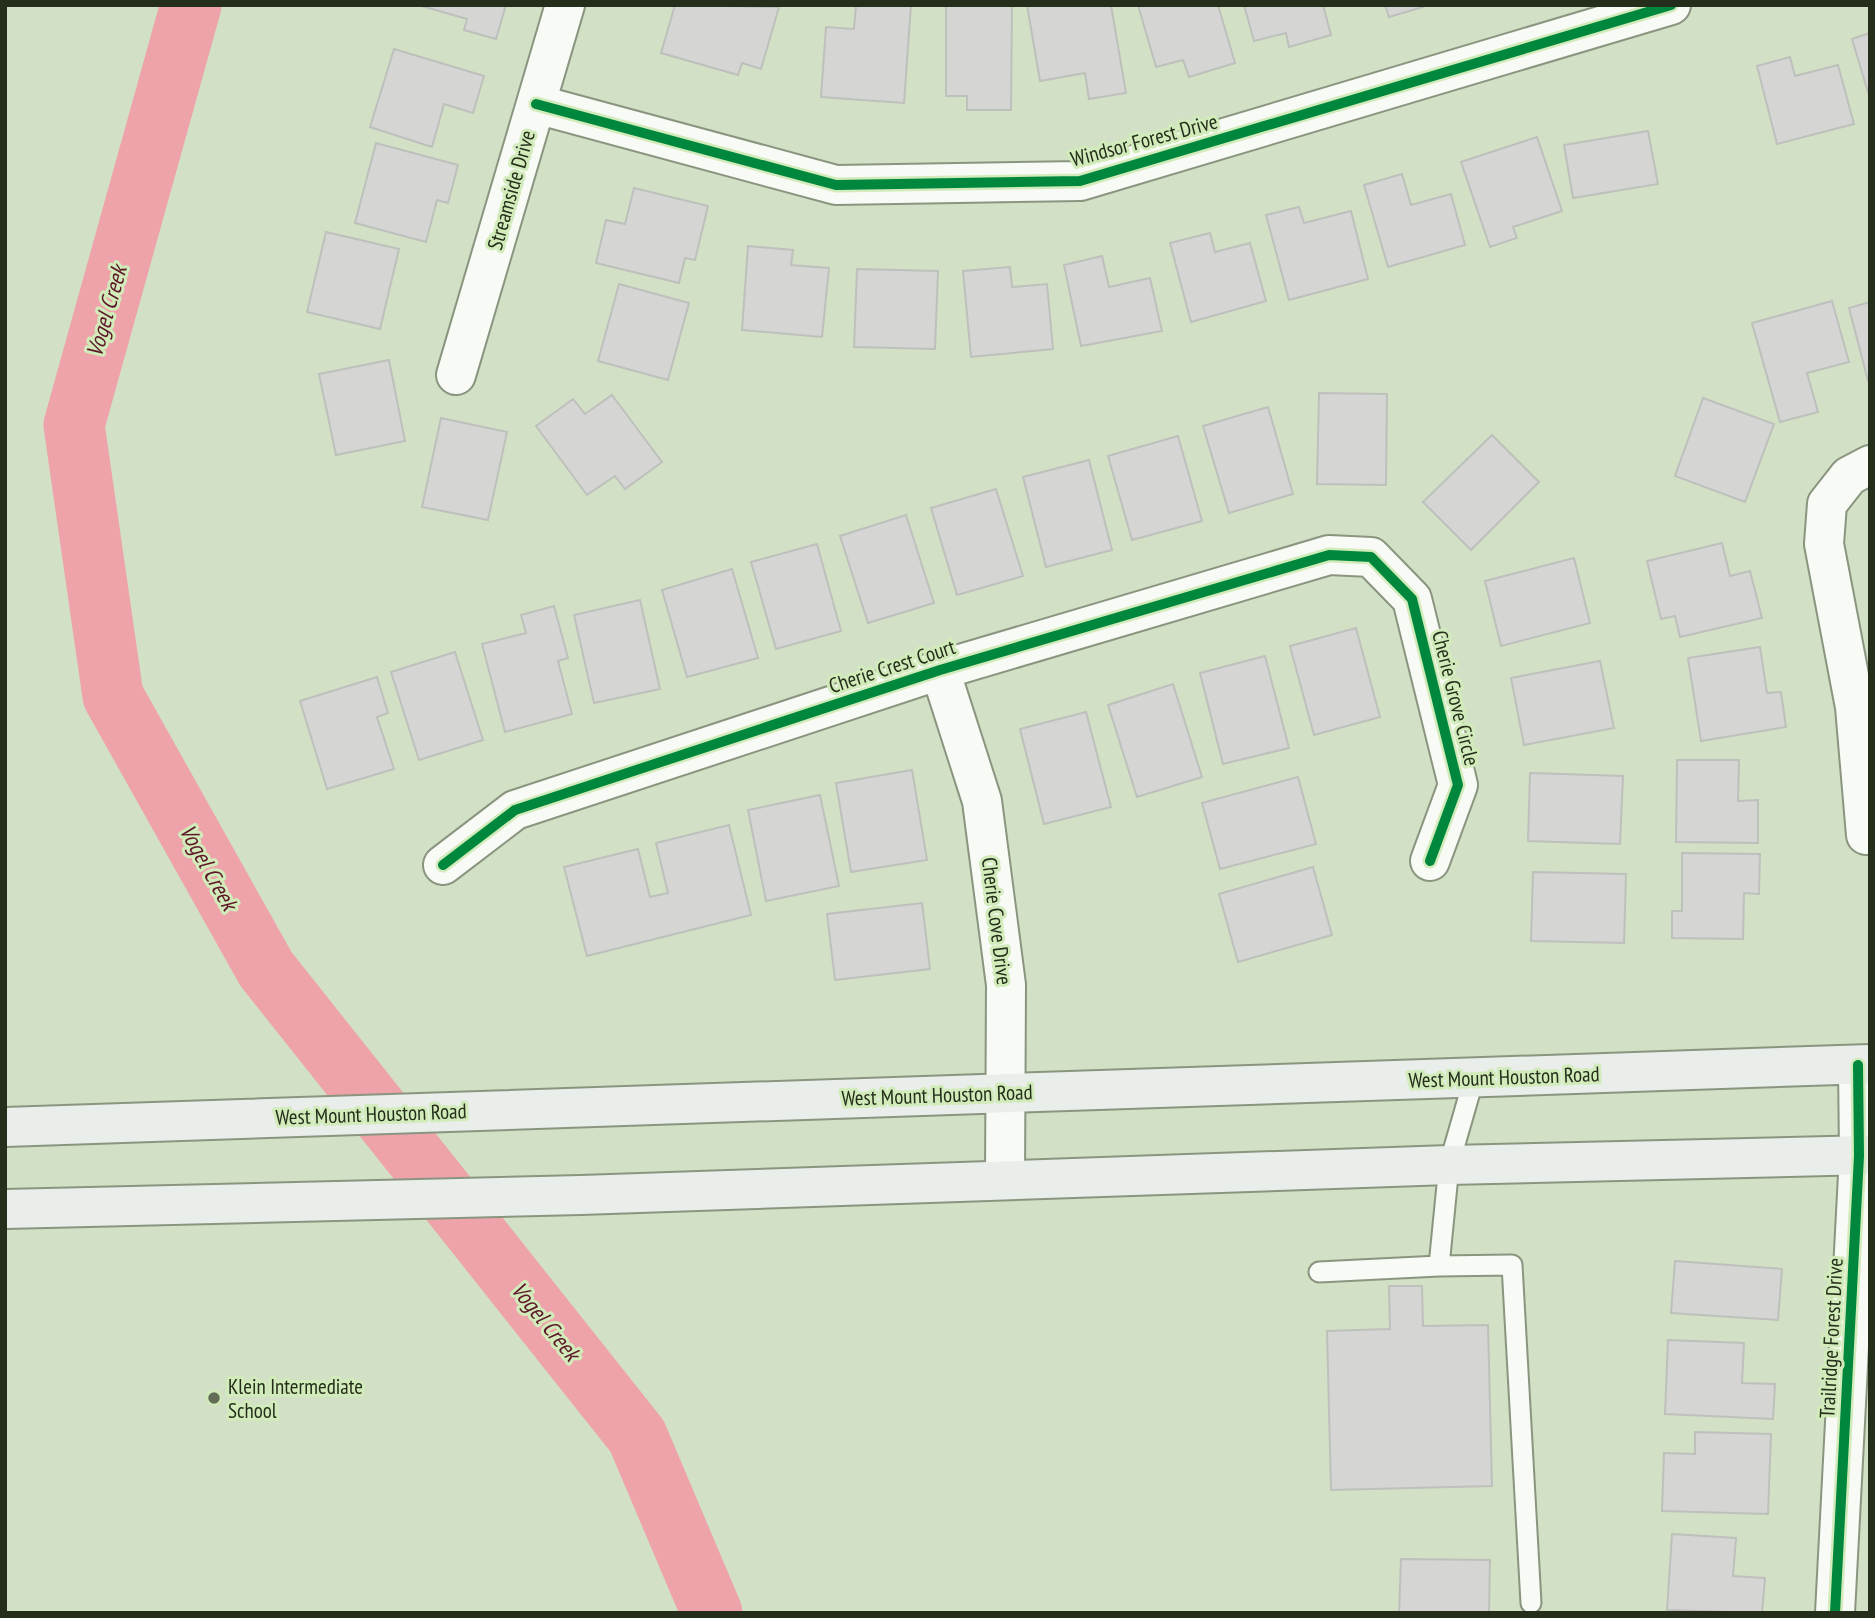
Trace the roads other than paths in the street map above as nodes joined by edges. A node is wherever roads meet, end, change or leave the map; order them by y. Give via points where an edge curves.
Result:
1 (565, 5) edge
2 (1671, 5) edge
3 (536, 104) junction
4 (456, 374) dead end
5 (1870, 464) edge
6 (1371, 557) joint
7 (940, 670) junction
8 (1866, 835) dead end
9 (1430, 861) dead end
10 (443, 865) dead end
11 (1864, 1065) edge
12 (1474, 1078) junction
13 (1006, 1092) junction
14 (5, 1127) edge
15 (1865, 1156) edge
16 (1449, 1165) junction
17 (1005, 1179) junction
18 (5, 1209) edge
19 (1439, 1266) junction
20 (1319, 1272) dead end
21 (1531, 1603) dead end
22 (1835, 1613) edge

1 - 3 street, Streamside Drive
2 - 3 street, Windsor Forest Drive via 1080,181 836,184
3 - 4 street, Streamside Drive
5 - 8 street via 1849,476 1827,504 1824,544 1855,706
6 - 7 street, Cherie Crest Court via 1329,555
6 - 9 street, Cherie Grove Circle via 1412,599 1458,785
7 - 10 street, Cherie Crest Court via 516,810
7 - 13 street, Cherie Cove Drive via 982,801 1006,985
11 - 12 main road, West Mount Houston Road
11 - 15 street, Trailridge Forest Drive
12 - 13 main road, West Mount Houston Road
12 - 16 lane
13 - 14 main road, West Mount Houston Road
13 - 17 street, Cherie Cove Drive
15 - 16 main road
15 - 22 street, Trailridge Forest Drive
16 - 17 main road
16 - 19 lane
17 - 18 main road
19 - 20 lane
19 - 21 lane via 1512,1265

